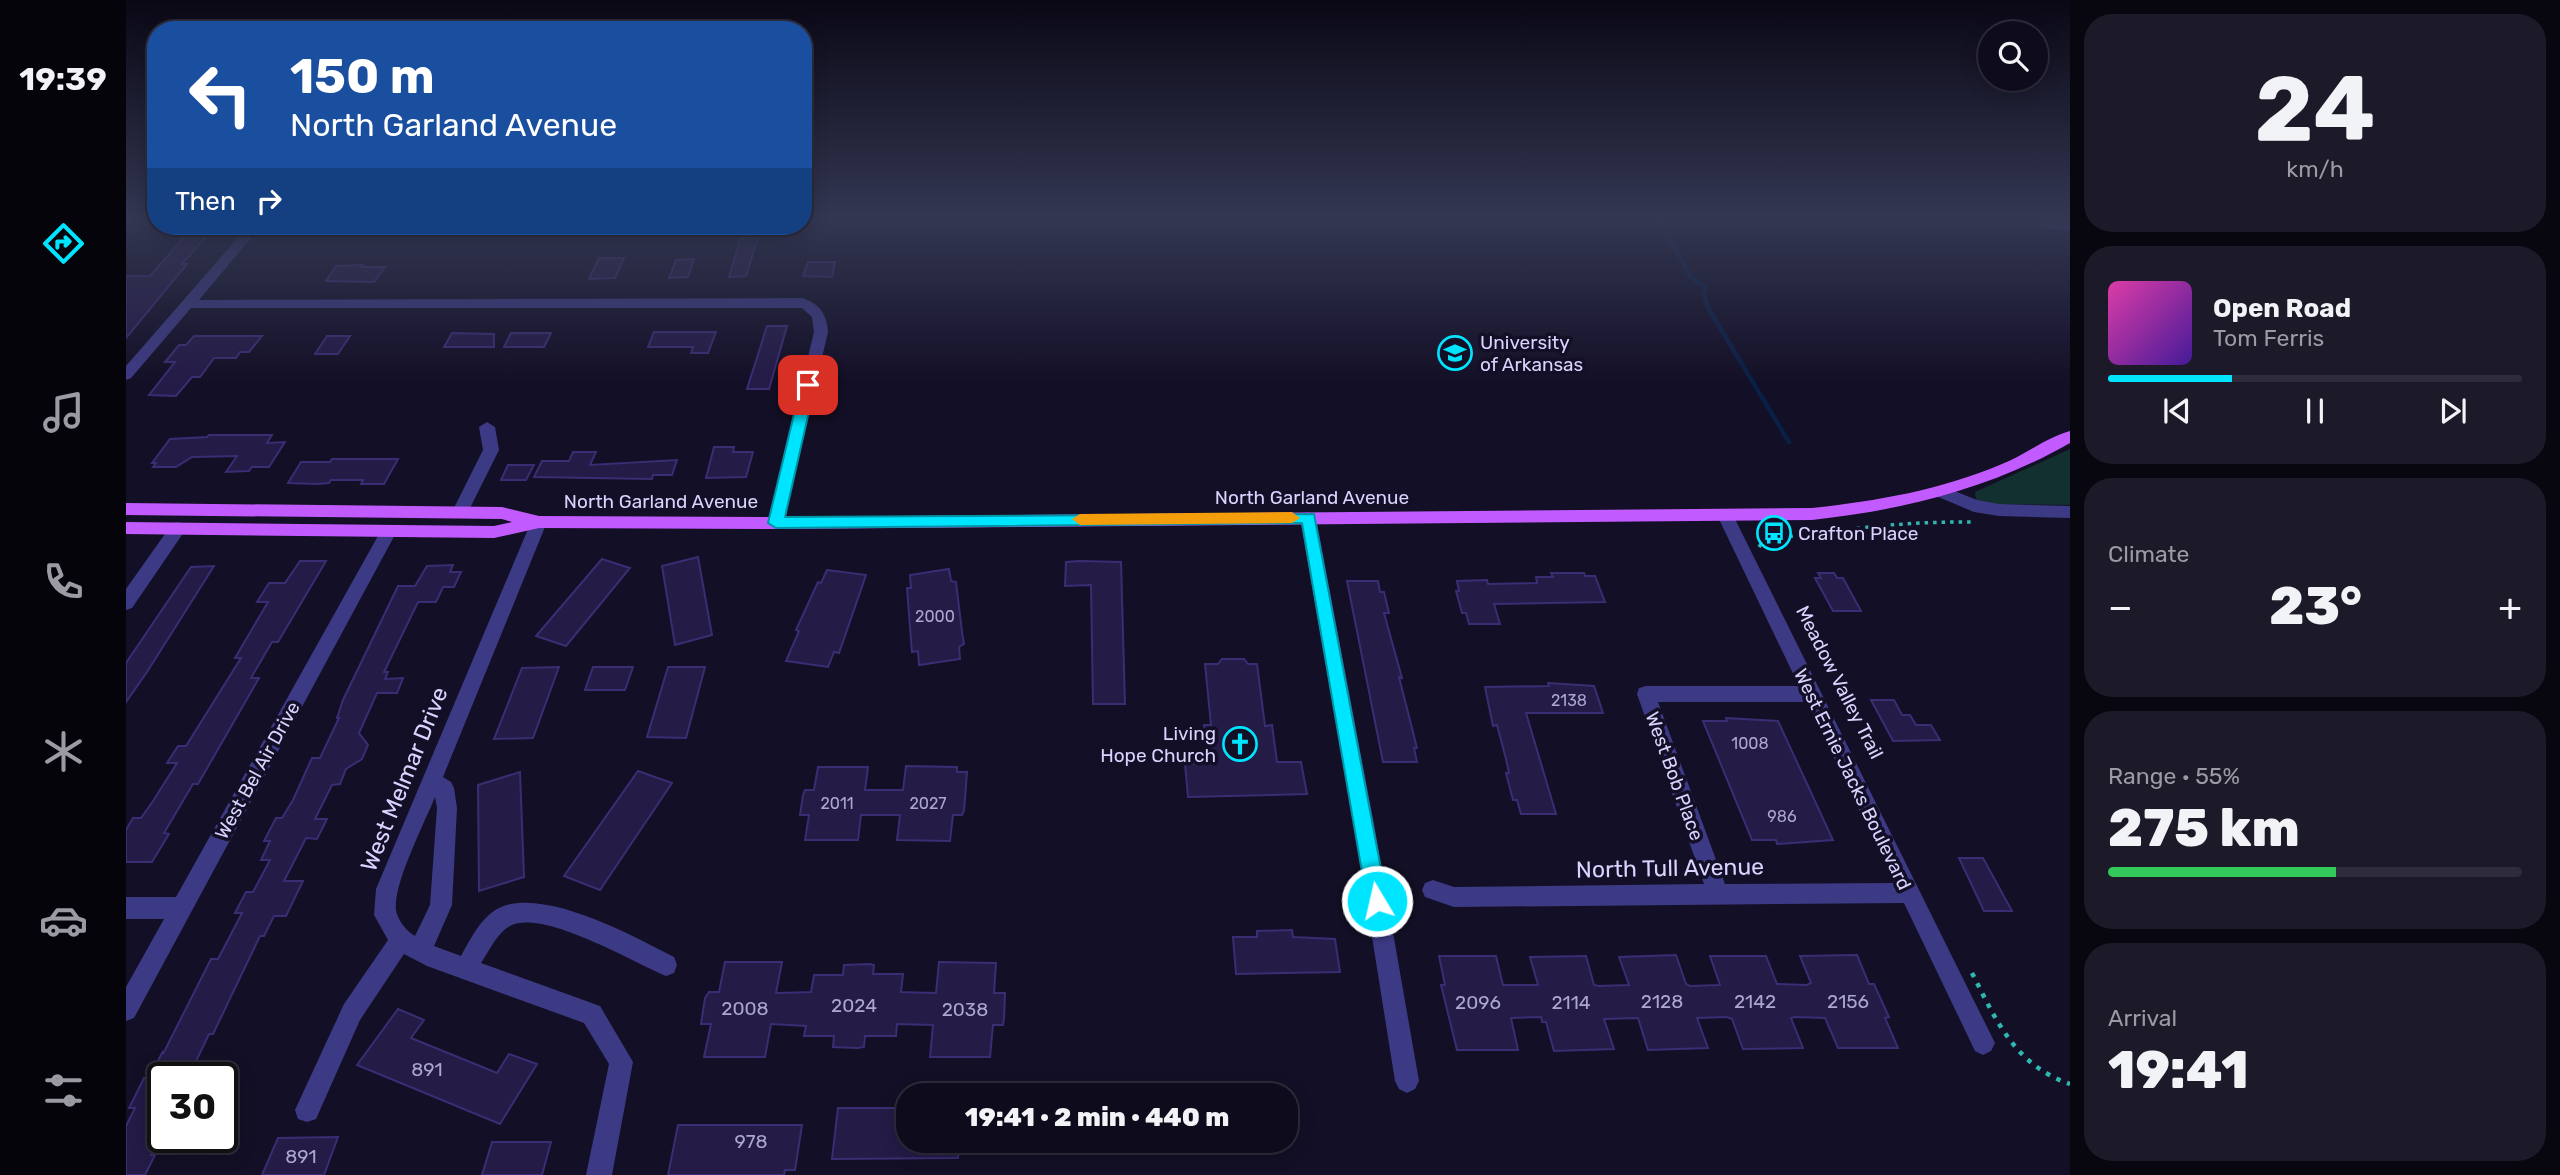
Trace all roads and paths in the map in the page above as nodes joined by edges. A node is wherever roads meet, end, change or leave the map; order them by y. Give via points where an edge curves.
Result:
1 (213, 274) edge
2 (186, 304) junction
3 (126, 374) edge
4 (487, 427) dead end
5 (2070, 436) edge
6 (1942, 492) junction
7 (126, 509) edge
8 (460, 512) junction
9 (2070, 512) edge
10 (1725, 516) junction
11 (1308, 518) junction
12 (540, 522) junction
13 (776, 523) junction
14 (1978, 523) dead end
15 (126, 528) edge
16 (178, 528) junction
17 (389, 531) junction
18 (1761, 556) dead end
19 (126, 603) edge
20 (1810, 694) junction
21 (431, 781) junction
22 (1433, 890) dead end
23 (1718, 893) junction
24 (1909, 893) junction
25 (126, 908) edge
26 (181, 908) junction
27 (410, 945) junction
28 (666, 965) dead end
29 (1969, 966) dead end
30 (465, 968) junction
31 (126, 1010) edge
32 (1983, 1043) dead end
33 (1406, 1082) dead end
34 (2070, 1084) edge
35 (307, 1111) dead end
36 (599, 1175) edge

1 - 2 street
2 - 3 street
2 - 13 street via 802,302 814,308 821,319 821,332
4 - 8 street via 491,450
5 - 6 main road, North Garland Avenue via 2010,468
6 - 9 street via 1986,508
6 - 10 main road, North Garland Avenue via 1856,510
7 - 8 main road, North Garland Avenue
8 - 12 main road, North Garland Avenue via 502,513
10 - 11 main road, North Garland Avenue
10 - 20 street, West Ernie Jacks Boulevard
11 - 13 main road, North Garland Avenue
11 - 33 street
12 - 13 main road, North Garland Avenue
12 - 17 main road, North Garland Avenue via 494,532
12 - 21 street, West Melmar Drive
14 - 18 path via 1847,528 1770,539 1759,544
15 - 16 main road, North Garland Avenue
16 - 17 main road, North Garland Avenue
16 - 19 street
17 - 26 street, West Bel Air Drive
20 - 23 street, West Bob Place via 1646,694
20 - 24 street, West Ernie Jacks Boulevard
21 - 27 street, West Melmar Drive via 387,889 384,915
21 - 27 street via 444,788 447,808 441,905 431,931
22 - 23 street, North Tull Avenue via 1454,897
23 - 24 street, North Tull Avenue
24 - 32 street, West Ernie Jacks Boulevard
25 - 26 street
26 - 31 street, West Bel Air Drive
27 - 30 street
27 - 35 street via 352,1012
28 - 30 street via 625,944 544,914 520,912 504,917 494,927
29 - 34 path via 2012,1046 2045,1074
30 - 36 street via 592,1014 621,1062

